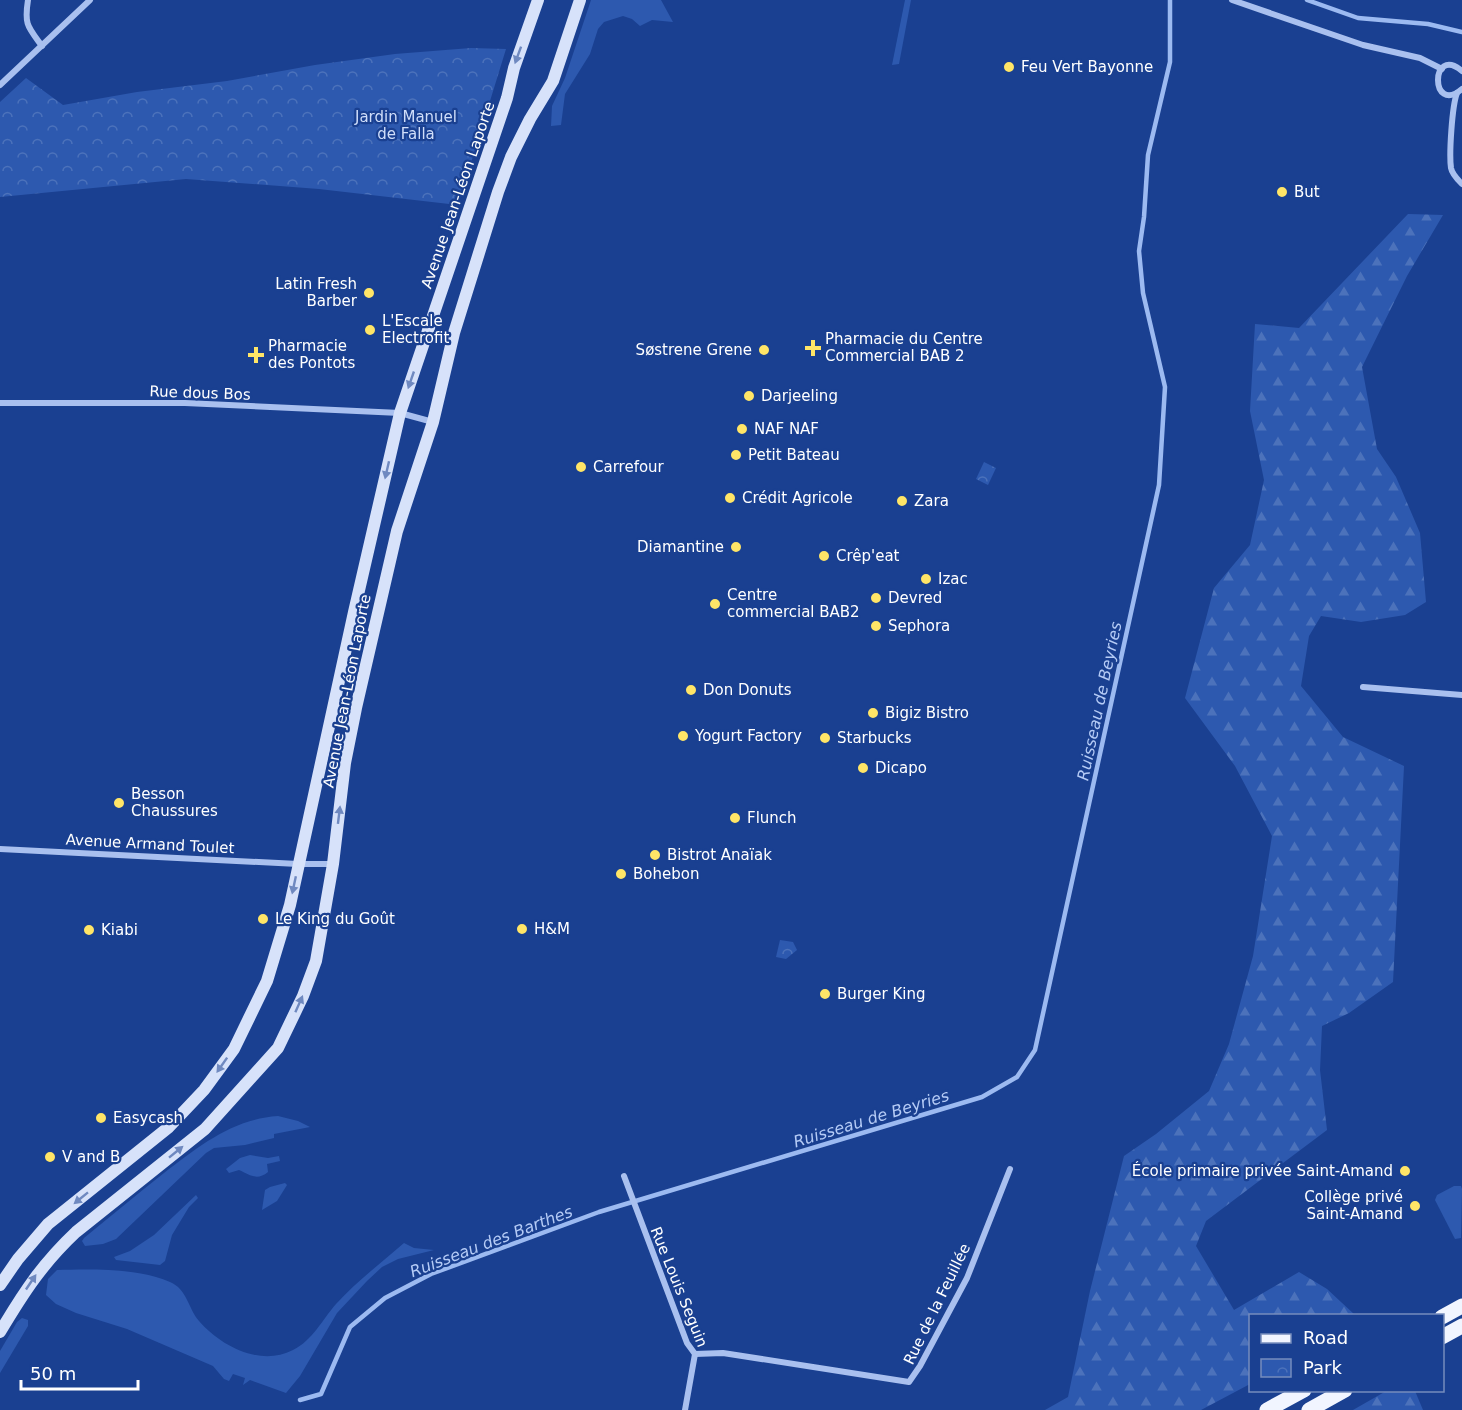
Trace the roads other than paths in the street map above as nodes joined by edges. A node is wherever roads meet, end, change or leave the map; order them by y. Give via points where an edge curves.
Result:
1 (28, 0) edge
2 (90, 0) edge
3 (538, 0) edge
4 (580, 0) edge
5 (1232, 0) edge
6 (42, 46) junction
7 (1442, 69) junction
8 (1462, 71) edge
9 (0, 85) edge
10 (1460, 91) edge
11 (1462, 184) edge
12 (0, 403) edge
13 (400, 413) junction
14 (433, 422) junction
15 (1363, 687) dead end
16 (1462, 695) edge
17 (0, 849) edge
18 (298, 864) junction
19 (333, 864) junction
20 (1010, 1169) dead end
21 (624, 1176) dead end
22 (0, 1285) edge
23 (1462, 1306) edge
24 (1444, 1316) edge
25 (1462, 1326) edge
26 (0, 1332) edge
27 (1444, 1336) edge
28 (695, 1354) junction
29 (1300, 1392) edge
30 (1341, 1392) edge
31 (685, 1410) edge
32 (1267, 1410) edge
33 (1309, 1410) edge

1 - 6 street via 26,25
2 - 6 street
3 -> 13 street, Avenue Jean-Léon Laporte
4 - 14 street, Avenue Jean-Léon Laporte via 553,81 525,128 498,192 454,333
5 - 7 street via 1363,45 1420,58
6 - 9 street
7 - 8 street via 1451,65
7 - 10 street via 1437,77 1438,86 1444,93
10 - 11 street via 1453,102 1451,170
12 - 13 street, Rue dous Bos via 185,404
13 - 14 street, Rue dous Bos
13 -> 18 street, Avenue Jean-Léon Laporte
19 -> 14 street, Avenue Jean-Léon Laporte via 345,764 373,633 397,531
15 - 16 street
17 - 18 street, Avenue Armand Toulet
18 - 19 street, Avenue Armand Toulet
18 -> 22 street, Avenue Jean-Léon Laporte via 267,981 234,1049 204,1090 169,1127 48,1224
26 -> 19 street, Avenue Jean-Léon Laporte via 38,1272 57,1250 205,1129 278,1048 316,961
20 - 28 street, Rue de la Feuillée via 967,1278 909,1382 723,1353
21 - 28 street, Rue Louis Seguin via 687,1343
23 - 24 main road
25 - 27 main road
28 - 31 street, Rue Louis Seguin
29 - 32 main road
30 - 33 main road

